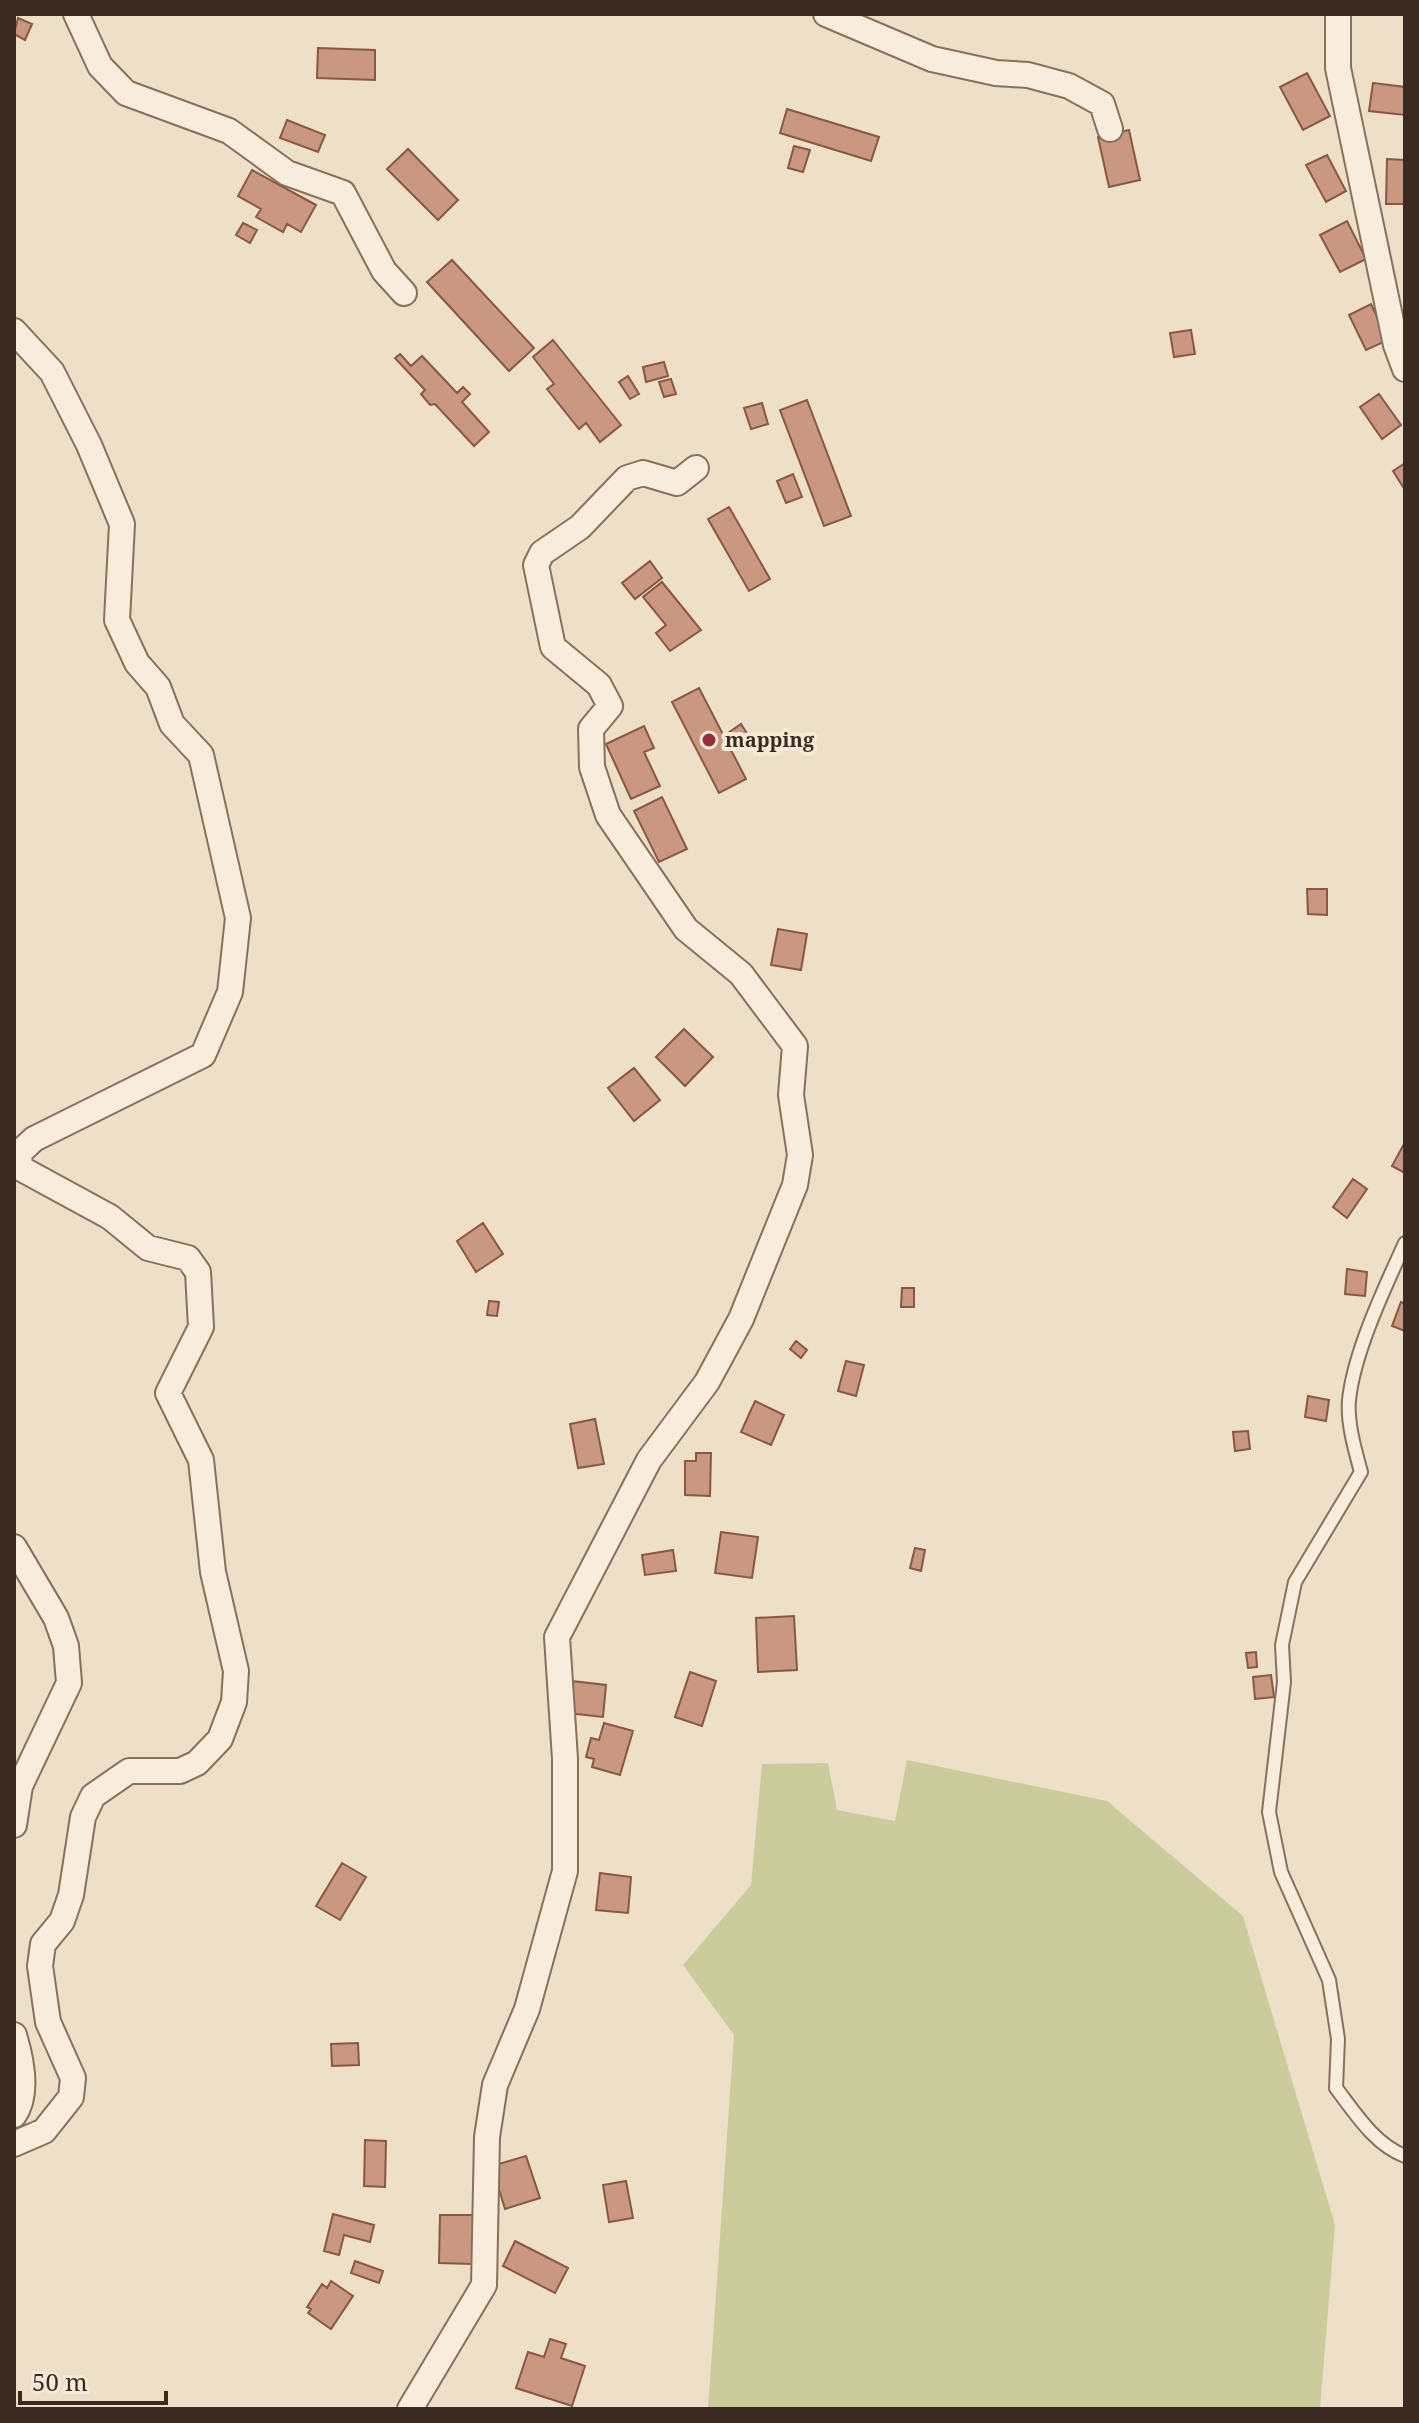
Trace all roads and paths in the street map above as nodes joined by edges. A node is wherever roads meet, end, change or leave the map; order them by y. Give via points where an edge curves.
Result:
1 (76, 14) edge
2 (826, 14) edge
3 (1338, 14) edge
4 (1110, 129) dead end
5 (404, 293) dead end
6 (14, 331) edge
7 (1405, 369) edge
8 (696, 468) dead end
9 (1405, 1243) edge
10 (14, 1547) edge
11 (14, 1825) edge
12 (14, 2035) edge
13 (14, 2115) edge
14 (14, 2144) edge
15 (1405, 2156) edge
16 (410, 2409) edge

1 - 5 street via 100,66 126,93 229,131 287,173 343,193 384,271
2 - 4 street via 932,59 1069,86 1102,104
3 - 7 street via 1338,68
6 - 14 street via 52,372 122,524 117,620 137,663 158,687 172,724 201,755 238,918 230,992 203,1055 34,1139 19,1153 20,1168 110,1217 148,1248 188,1258 198,1272 201,1327 168,1393 201,1460 213,1572 236,1671 234,1702 220,1739 197,1763 180,1771 129,1771 93,1796 88,1806 71,1895 62,1921 43,1944 40,1966 48,2022 73,2078 71,2097 44,2131
8 - 16 street via 677,483 643,473 627,478 580,527 542,553 536,565 553,647 599,685 610,706 591,729 592,767 608,815 686,929 741,974 795,1046 791,1095 800,1155 795,1185 741,1319 707,1382 649,1460 557,1637 565,1871 527,2009 495,2085 487,2137 484,2285
9 - 15 lane via 1378,1302 1349,1400 1361,1472 1295,1582 1282,1645 1284,1682 1269,1812 1281,1872 1329,1980 1338,2039 1336,2088 1371,2132
10 - 11 street via 56,1618 66,1646 69,1683 20,1786
12 - 13 street via 23,2098

